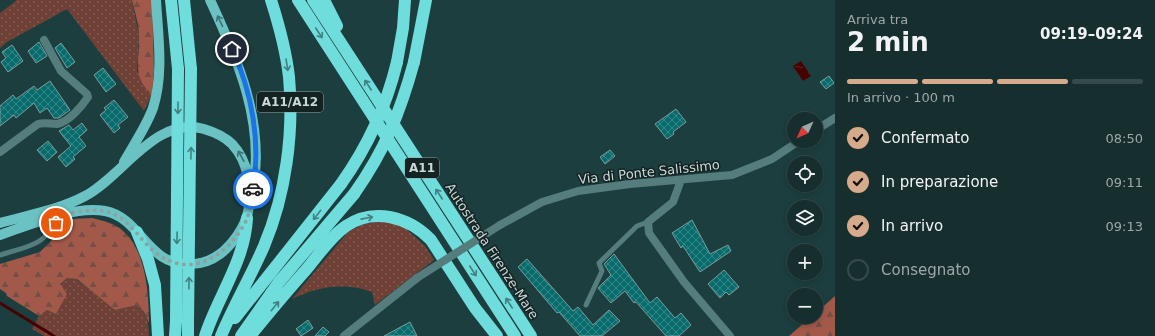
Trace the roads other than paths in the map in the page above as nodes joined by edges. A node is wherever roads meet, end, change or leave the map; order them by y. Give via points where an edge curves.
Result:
1 (156, 0) edge
2 (171, 0) edge
3 (184, 0) edge
4 (210, 0) edge
5 (271, 0) edge
6 (298, 0) edge
7 (313, 0) edge
8 (324, 0) edge
9 (405, 0) edge
10 (426, 0) edge
11 (44, 40) dead end
12 (356, 67) junction
13 (835, 118) edge
14 (823, 126) edge
15 (788, 148) edge
16 (0, 152) edge
17 (119, 171) junction
18 (681, 180) junction
19 (248, 213) junction
20 (60, 216) junction
21 (648, 222) junction
22 (0, 224) edge
23 (137, 232) junction
24 (0, 235) edge
25 (0, 255) edge
26 (586, 305) dead end
27 (158, 336) edge
28 (175, 336) edge
29 (188, 336) edge
30 (205, 336) edge
31 (221, 336) edge
32 (241, 336) edge
33 (250, 336) edge
34 (344, 336) edge
35 (497, 336) edge
36 (515, 336) edge
37 (531, 336) edge
38 (730, 336) edge

1 - 17 main road via 160,69 155,98 142,132
2 -> 28 highway, bridge via 178,69
29 -> 3 highway, bridge via 191,69
19 -> 4 main road via 256,170 254,121 237,59
5 -> 31 highway, A11/A12 via 280,28 288,76 290,117 285,169 278,205 264,245
6 -> 36 highway, Autostrada Firenze-Mare / A11
7 - 12 highway, Autostrada Firenze-Mare / A11
8 - 12 highway
9 -> 31 highway, bridge via 397,62 387,100 373,133 341,184
10 - 32 highway, bridge via 406,93 392,131 354,194 279,282
11 - 16 street via 61,72 88,97 64,121 58,124 38,124
37 -> 12 highway, Autostrada Firenze-Mare / A11
13 - 14 street
15 - 18 street, Via di Ponte Salissimo via 772,159 732,175
19 -> 17 main road via 248,176 238,151 223,137 201,128 186,126 166,132
17 - 22 main road via 84,197
18 - 21 street via 673,202
18 - 34 street, Via di Ponte Salissimo, bridge via 578,191 542,202 500,225 417,278
19 - 23 main road via 222,253 207,261 192,264 181,265 166,260 151,249
19 - 30 highway via 245,237 238,260
20 - 23 main road via 89,210 105,211 122,219
20 - 24 main road
20 - 25 lane via 52,231 38,243
21 - 26 lane via 637,226 599,263 602,271
21 - 38 street via 649,233 684,282
23 - 27 highway via 150,264 155,285
33 -> 35 highway via 335,235 357,220 377,216 406,221 422,231 431,240 475,308

